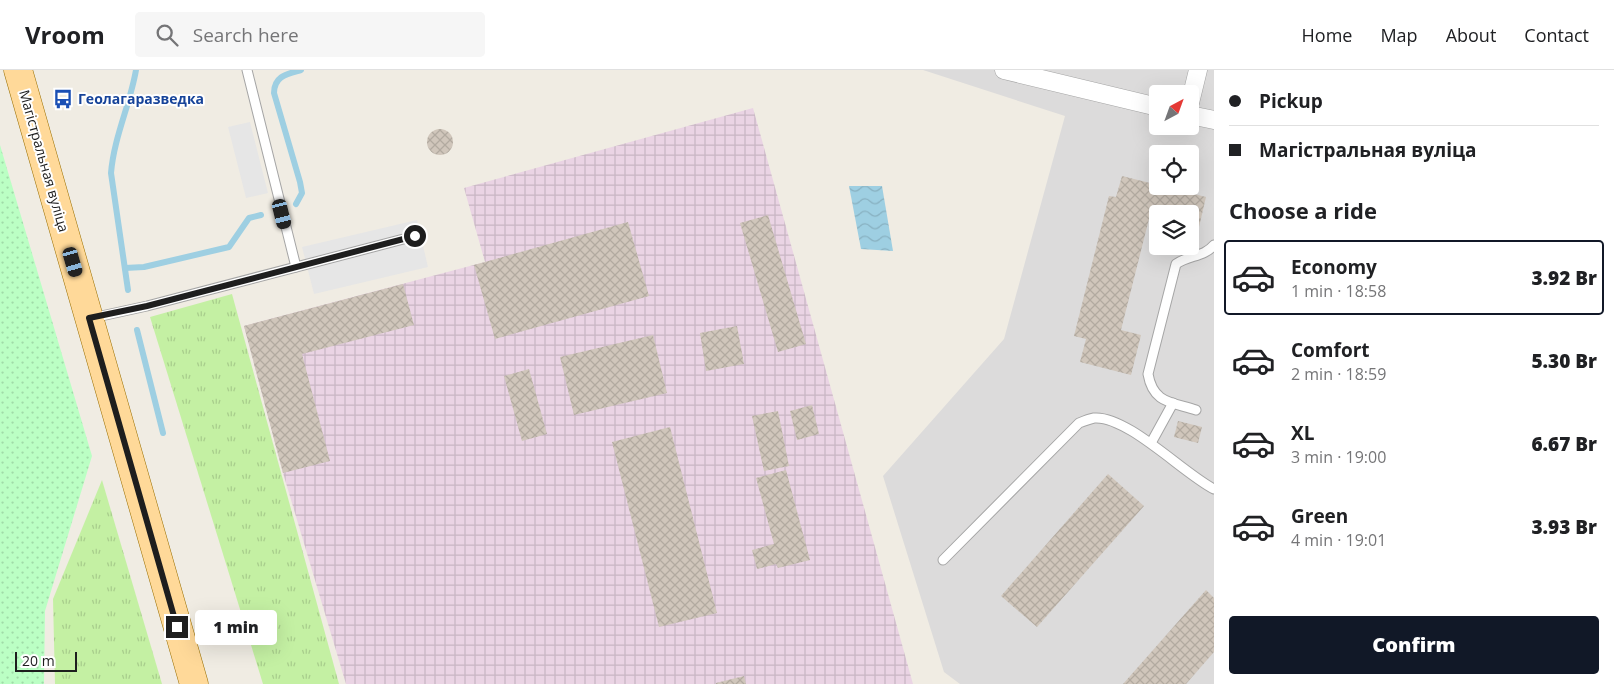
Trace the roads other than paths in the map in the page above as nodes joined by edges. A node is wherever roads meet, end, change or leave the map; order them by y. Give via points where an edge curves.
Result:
1 (18, 70) edge
2 (247, 70) edge
3 (1004, 70) edge
4 (1198, 70) edge
5 (1194, 85) edge
6 (1149, 105) edge
7 (1199, 117) edge
8 (1214, 120) edge
9 (415, 236) dead end
10 (1214, 245) edge
11 (296, 267) junction
12 (89, 318) junction
13 (1173, 403) junction
14 (1196, 410) dead end
15 (1151, 443) junction
16 (1214, 489) edge
17 (943, 560) dead end
18 (194, 684) edge

1 - 12 main road, Магістральная вуліца
2 - 11 lane
3 - 6 street
4 - 5 street
7 - 8 street
9 - 11 lane
10 - 13 lane via 1207,253 1186,257 1176,264 1148,374 1150,388 1160,400
11 - 12 lane
12 - 18 main road, Магістральная вуліца
13 - 14 lane
13 - 15 lane
15 - 16 lane
15 - 17 lane via 1119,424 1095,418 1079,423

